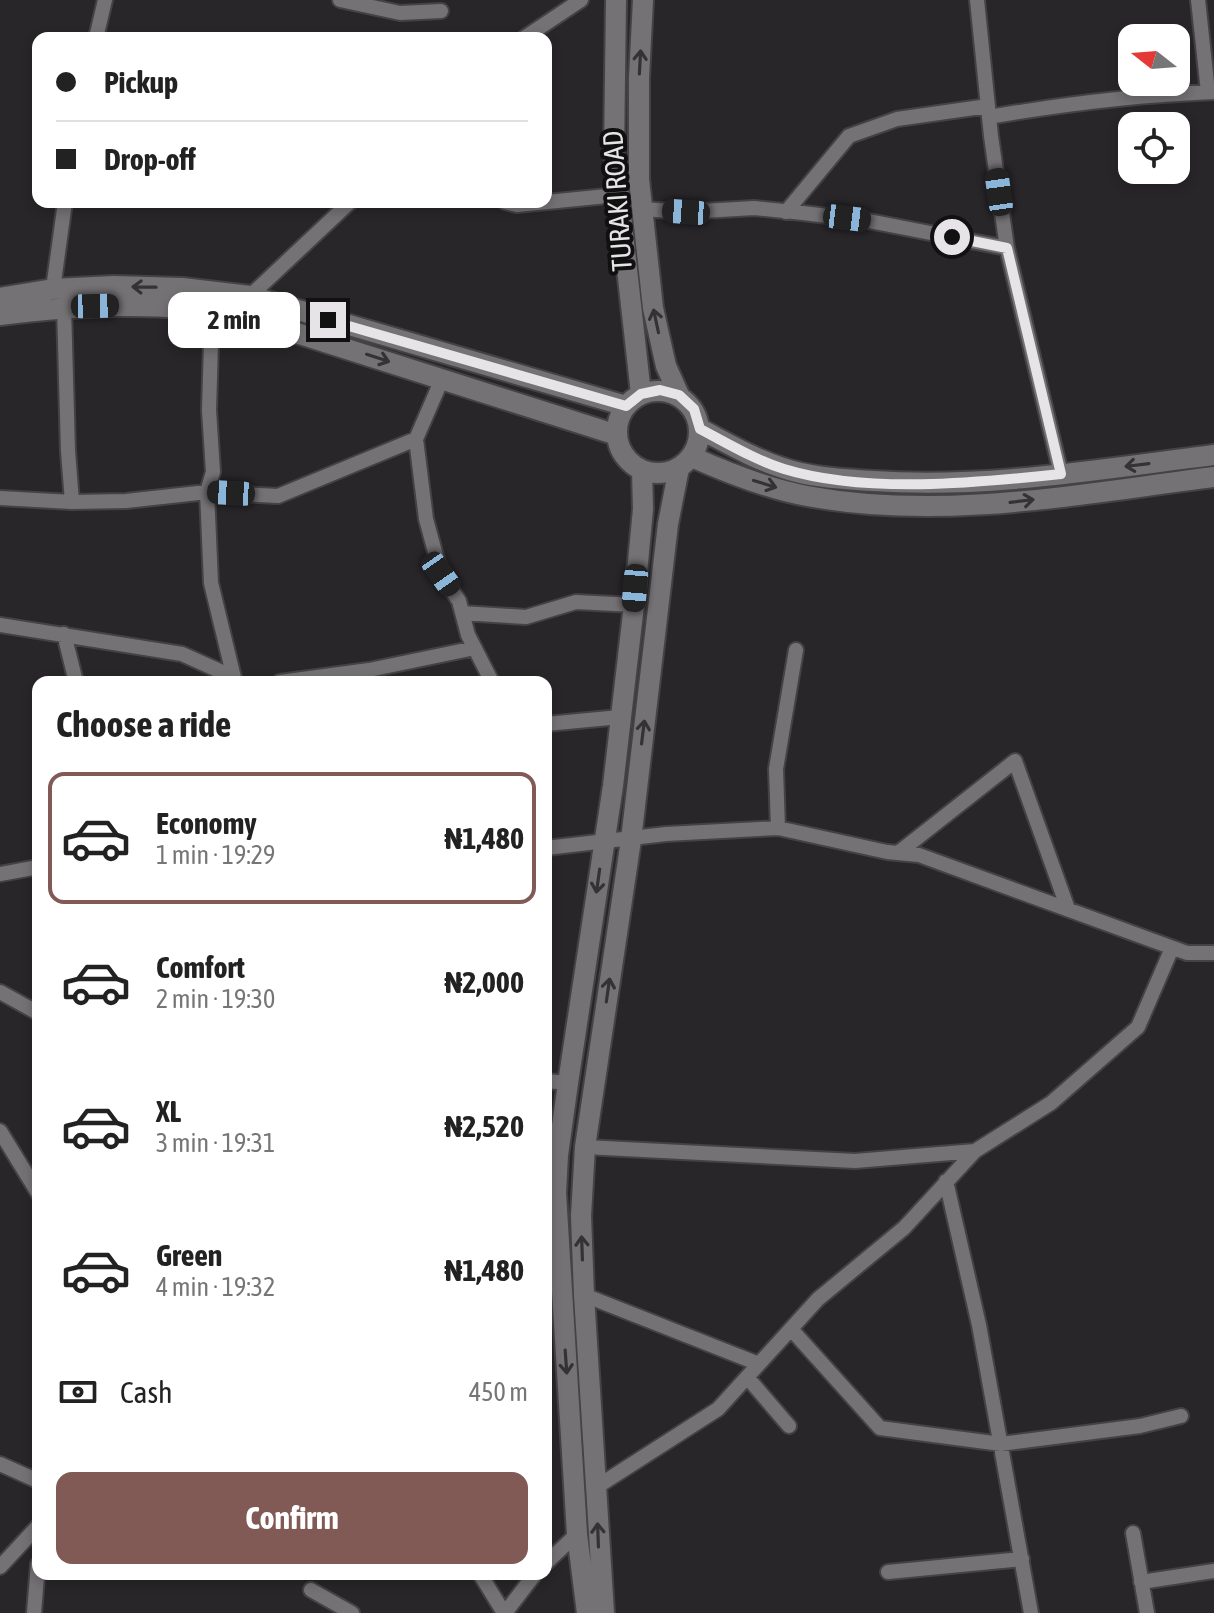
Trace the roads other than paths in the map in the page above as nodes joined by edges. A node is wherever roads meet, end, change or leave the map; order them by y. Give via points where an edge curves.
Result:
1 (105, 0) edge
2 (340, 0) edge
3 (581, 0) edge
4 (616, 0) edge
5 (643, 0) edge
6 (977, 0) edge
7 (1198, 0) edge
8 (441, 11) dead end
9 (97, 32) edge
10 (533, 32) edge
11 (1211, 92) edge
12 (989, 112) junction
13 (617, 195) junction
14 (552, 202) edge
15 (64, 208) edge
16 (344, 208) edge
17 (642, 209) junction
18 (786, 212) junction
19 (1007, 248) junction
20 (53, 289) junction
21 (250, 296) junction
22 (0, 298) edge
23 (64, 307) junction
24 (212, 310) junction
25 (0, 315) edge
26 (442, 379) junction
27 (679, 395) junction
28 (634, 400) junction
29 (700, 429) junction
30 (617, 435) junction
31 (416, 439) junction
32 (1214, 455) edge
33 (686, 463) junction
34 (642, 470) junction
35 (1061, 474) junction
36 (1214, 477) edge
37 (207, 492) junction
38 (0, 498) edge
39 (72, 502) junction
40 (634, 605) junction
41 (462, 613) junction
42 (0, 625) edge
43 (64, 634) junction
44 (475, 648) junction
45 (796, 650) dead end
46 (74, 676) edge
47 (226, 676) edge
48 (233, 676) edge
49 (324, 676) edge
50 (489, 676) edge
51 (620, 717) junction
52 (552, 723) edge
53 (778, 828) junction
54 (631, 840) junction
55 (604, 841) junction
56 (552, 847) edge
57 (898, 853) junction
58 (32, 868) edge
59 (0, 874) edge
60 (1068, 909) junction
61 (1172, 948) junction
62 (1214, 953) edge
63 (0, 992) edge
64 (32, 1010) edge
65 (552, 1082) edge
66 (568, 1083) junction
67 (0, 1131) edge
68 (585, 1147) junction
69 (975, 1151) junction
70 (552, 1156) edge
71 (946, 1181) junction
72 (32, 1183) edge
73 (584, 1295) junction
74 (791, 1329) junction
75 (759, 1364) junction
76 (747, 1377) junction
77 (1181, 1416) dead end
78 (789, 1426) dead end
79 (1001, 1444) junction
80 (0, 1464) edge
81 (32, 1478) edge
82 (595, 1488) junction
83 (32, 1532) edge
84 (1133, 1533) dead end
85 (577, 1534) junction
86 (552, 1557) edge
87 (1022, 1559) junction
88 (0, 1567) edge
89 (1214, 1571) edge
90 (888, 1572) dead end
91 (37, 1580) edge
92 (484, 1580) edge
93 (530, 1580) edge
94 (1141, 1582) junction
95 (311, 1590) dead end
96 (34, 1613) edge
97 (352, 1613) edge
98 (504, 1613) edge
99 (587, 1613) edge
100 (604, 1613) edge
101 (1031, 1613) edge
102 (1147, 1613) edge

1 - 9 street
2 - 8 street via 400,13
3 - 10 street
4 - 13 main road
17 -> 5 main road, TURAKI ROAD
6 - 12 street
7 - 11 street
11 - 12 street
12 - 18 street via 897,119 849,136
12 - 19 street
13 - 14 street
13 - 28 main road
15 - 20 street
16 - 21 street
17 - 18 street
27 -> 17 main road, TURAKI ROAD via 666,366 653,308
18 - 19 street via 869,221
19 - 35 street
21 -> 20 main road via 182,288
20 - 22 main road
21 - 28 main road
23 - 24 main road
23 - 25 main road
23 - 39 street
24 -> 26 main road via 268,322
24 - 37 street via 213,472
26 - 30 main road
26 - 31 street
27 - 28 main road via 660,390
27 - 29 main road via 694,409
28 - 30 main road via 619,420
29 - 33 main road
29 - 35 main road via 783,468 827,478 978,483
30 - 34 main road via 625,456
31 - 37 street via 278,496
31 - 41 street via 426,519 441,574
32 -> 35 main road
33 - 34 main road via 661,474
33 -> 36 main road via 805,496 926,508
54 -> 33 main road via 668,524
34 - 40 main road
37 - 39 street
37 - 48 street via 211,583
38 - 39 street
40 - 41 street via 576,602 526,617
40 - 51 main road
41 - 44 street
42 - 43 street
43 - 46 street
43 - 47 street via 182,654
44 - 49 street
44 - 50 street
45 - 53 street via 776,769
51 - 52 street
51 - 55 main road
53 - 54 street
53 - 57 street
54 - 55 street
68 -> 54 main road
55 - 56 street
55 -> 66 main road
57 - 60 street via 941,862
57 - 60 street via 1015,761
58 - 59 street
60 - 61 street
61 - 62 street
61 - 69 street via 1138,1027 1051,1103
63 - 64 street
65 - 66 street
66 - 70 main road
67 - 72 street
68 - 69 street via 855,1161
73 -> 68 main road
69 - 71 street
70 -> 85 main road
71 - 74 street via 904,1228 818,1299
71 - 79 street
73 - 75 street
73 - 82 main road
74 - 75 street
74 - 79 street via 880,1428
75 - 76 street
76 - 78 street
76 - 82 street via 718,1409
77 - 79 street
79 - 87 street
80 - 81 street
100 -> 82 main road
83 - 88 street
84 - 94 street
85 - 86 street
85 - 99 main road
87 - 90 street
87 - 101 street
89 - 94 street
91 - 96 street
92 - 98 street
93 - 98 street
94 - 102 street
95 - 97 street

